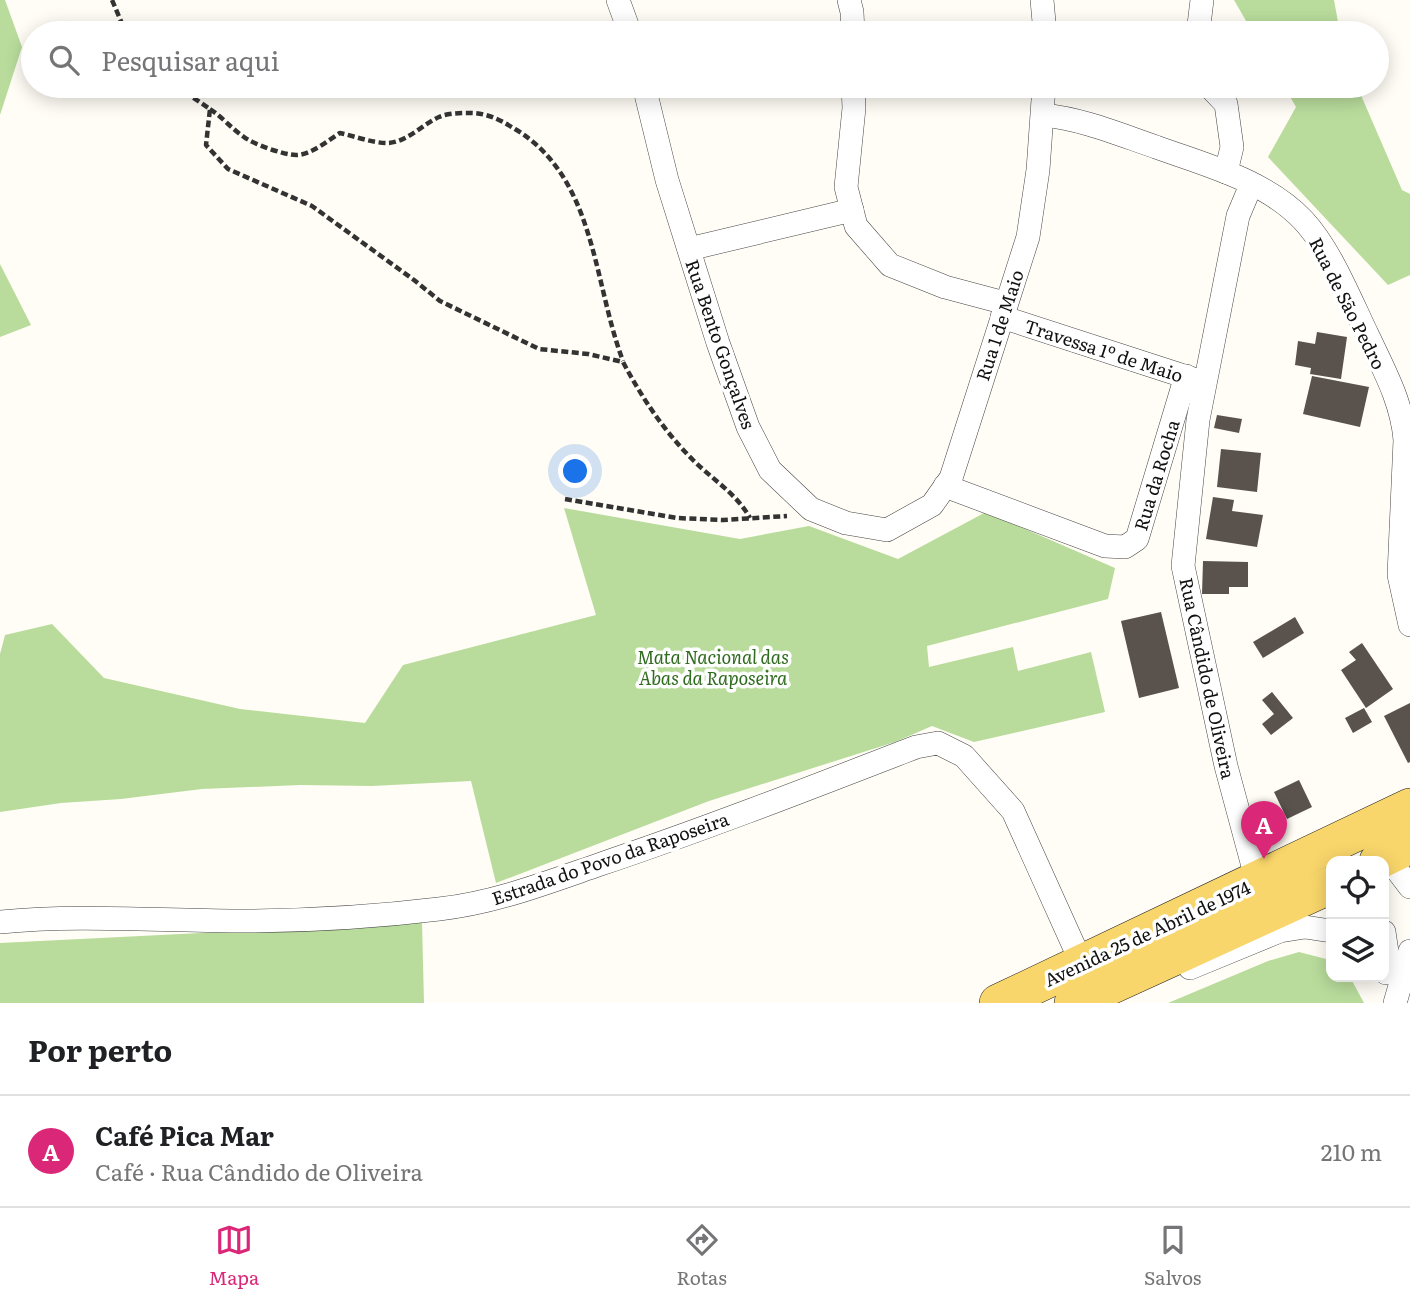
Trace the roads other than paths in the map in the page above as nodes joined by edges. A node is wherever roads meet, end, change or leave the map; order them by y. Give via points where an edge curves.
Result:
1 (618, 0) edge
2 (849, 0) edge
3 (1042, 0) edge
4 (1202, 0) edge
5 (626, 21) edge
6 (852, 21) edge
7 (1044, 21) edge
8 (1199, 21) edge
9 (647, 98) edge
10 (854, 98) edge
11 (1044, 98) edge
12 (1220, 98) edge
13 (1043, 115) junction
14 (1226, 172) junction
15 (1251, 185) junction
16 (852, 210) junction
17 (689, 249) junction
18 (1003, 310) junction
19 (1196, 379) junction
20 (945, 486) junction
21 (887, 530) joint
22 (1410, 625) edge
23 (1410, 807) edge
24 (1410, 845) edge
25 (1327, 847) junction
26 (1366, 856) edge
27 (1382, 856) edge
28 (1389, 856) edge
29 (1389, 866) edge
30 (1257, 881) junction
31 (1326, 887) edge
32 (1410, 887) edge
33 (0, 922) edge
34 (1326, 930) edge
35 (1410, 951) edge
36 (1082, 964) junction
37 (1390, 983) edge
38 (998, 1003) edge
39 (1073, 1003) edge
40 (1107, 1003) edge

1 - 5 street
2 - 6 street
3 - 7 street
4 - 8 street
9 - 17 street, Rua Bento Gonçalves
10 - 16 street via 846,187
11 - 13 street, Rua 1 de Maio
12 - 14 street via 1226,104 1232,147
13 - 14 street, Rua de São Pedro via 1073,118
13 - 18 street, Rua 1 de Maio via 1028,237
14 - 15 street, Rua de São Pedro
15 - 19 street, Rua Cândido de Oliveira via 1238,216
15 - 22 street, Rua de São Pedro via 1286,206 1314,235 1348,293 1396,398 1405,440 1399,575
16 - 17 street
16 - 18 street, Travessa 1º de Maio via 856,226 890,265
17 - 21 street, Rua Bento Gonçalves via 748,427 771,470 811,509 846,523
18 - 19 street, Travessa 1º de Maio
18 - 20 street, Rua 1 de Maio
19 - 20 street, Rua da Rocha via 1137,539 1125,547 1105,546
19 - 30 street, Rua Cândido de Oliveira via 1198,420 1183,566 1226,766
20 - 21 street, Rua 1 de Maio via 932,505
23 - 25 main road, Avenida 25 de Abril de 1974
23 - 27 street
24 - 28 main road
25 - 26 street
25 - 30 main road, Avenida 25 de Abril de 1974
29 - 32 street
30 - 36 main road, Avenida 25 de Abril de 1974
31 - 39 main road, Avenida 25 de Abril de 1974
33 - 36 street, Estrada do Povo da Raposeira via 37,918 239,921 442,909 497,898 721,822 916,747 938,743 964,756 1013,811
34 - 40 street via 1305,927 1280,931
35 - 37 street
36 - 38 main road, Avenida 25 de Abril de 1974

